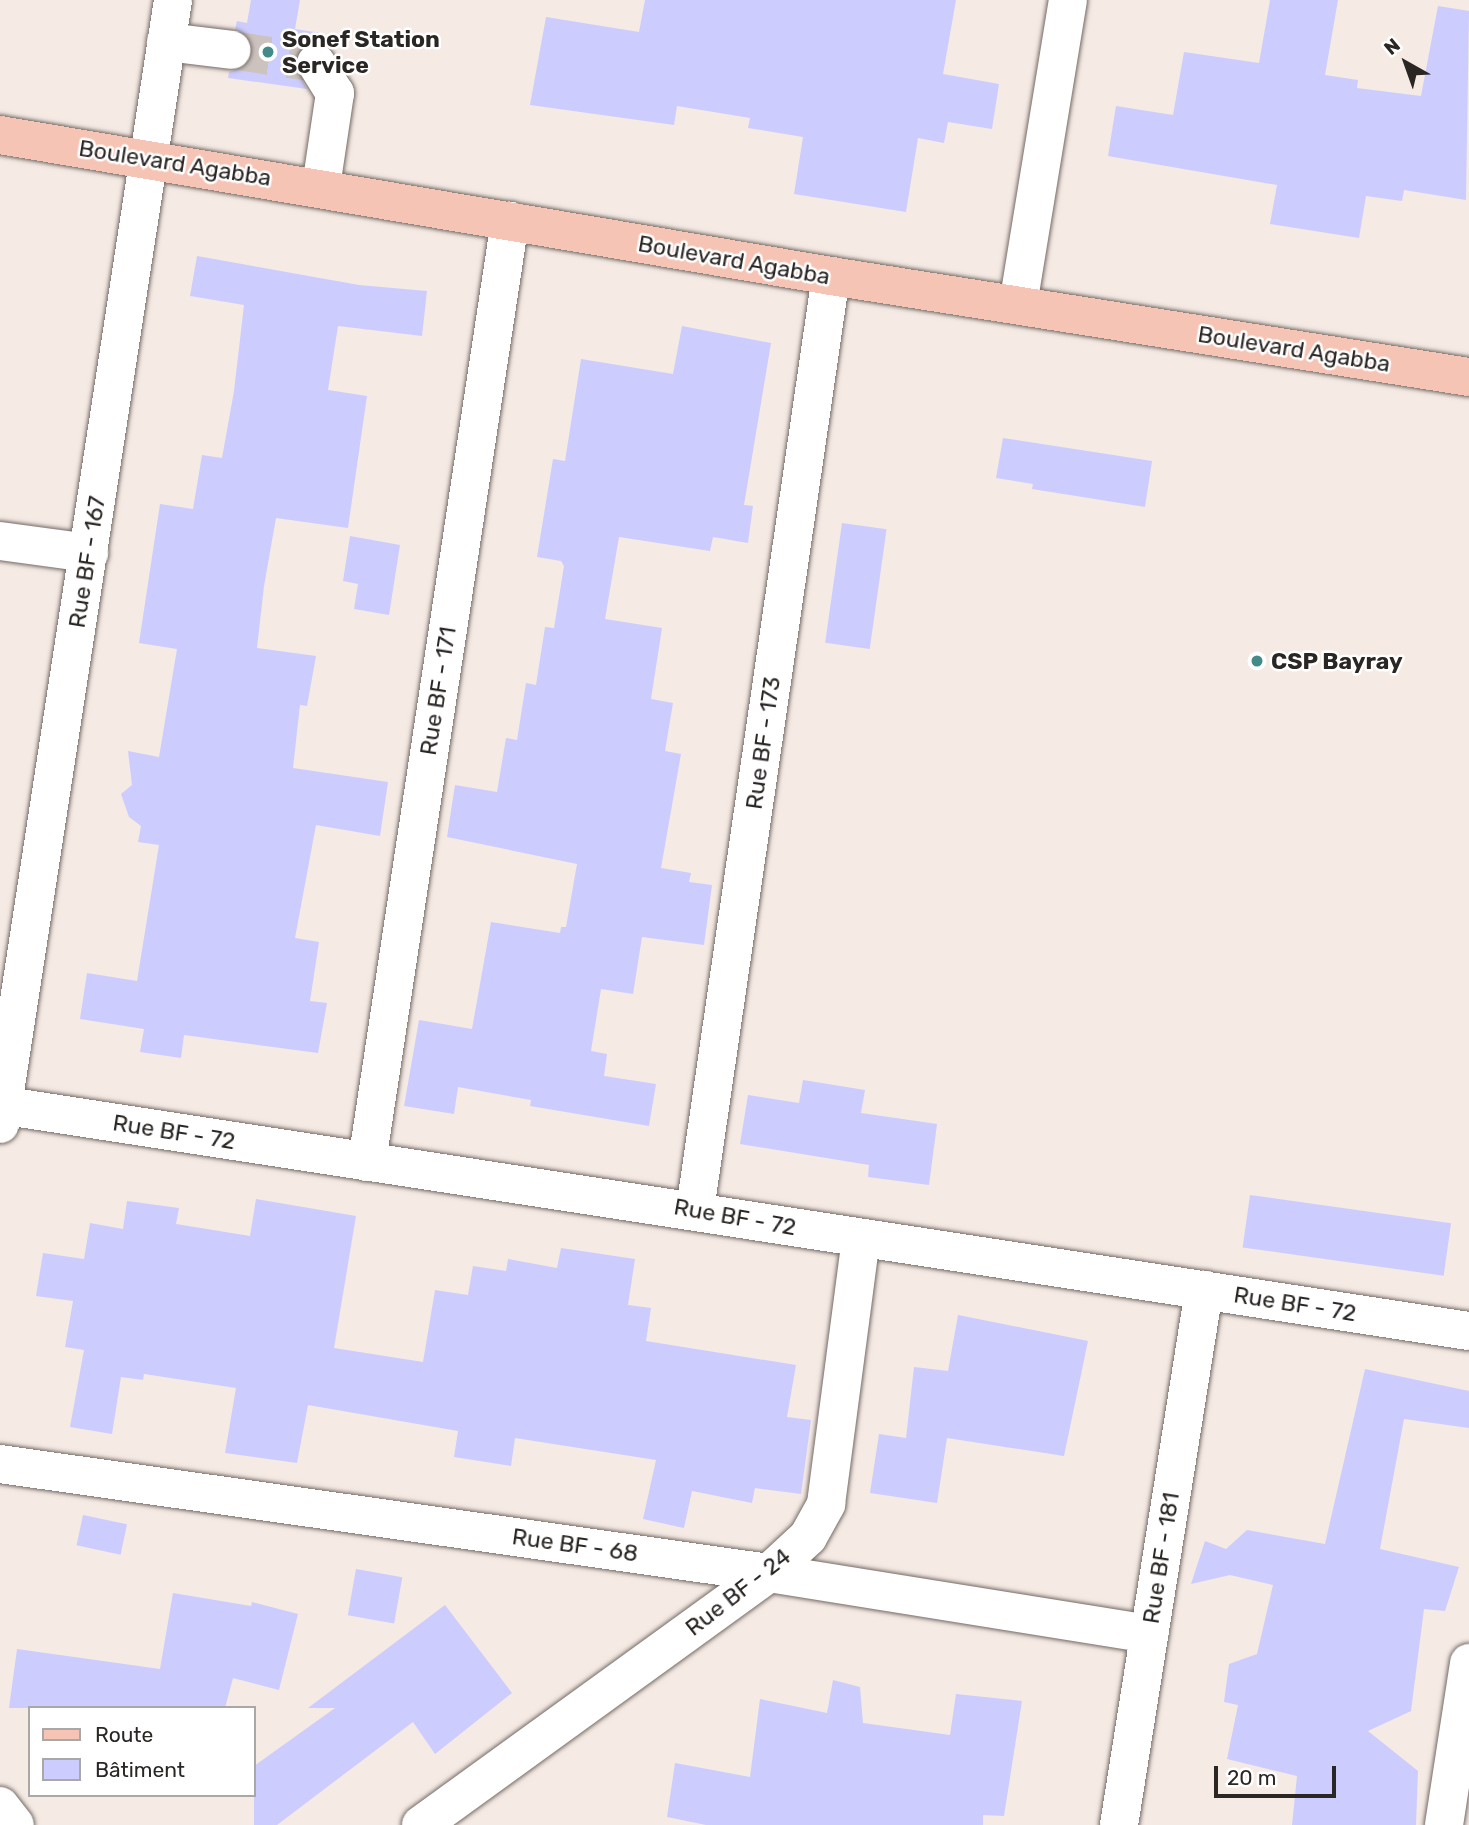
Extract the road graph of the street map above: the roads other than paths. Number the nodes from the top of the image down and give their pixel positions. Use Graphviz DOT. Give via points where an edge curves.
graph roads {
  1 [pos="173,0"];
  2 [pos="1069,0"];
  3 [pos="166,42"];
  4 [pos="232,50"];
  5 [pos="316,63"];
  6 [pos="0,135"];
  7 [pos="148,158"];
  8 [pos="321,187"];
  9 [pos="510,221"];
  10 [pos="831,276"];
  11 [pos="1018,305"];
  12 [pos="1469,377"];
  13 [pos="0,541"];
  14 [pos="89,553"];
  15 [pos="1,1112"];
  16 [pos="368,1162"];
  17 [pos="695,1210"];
  18 [pos="861,1239"];
  19 [pos="1204,1290"];
  20 [pos="1469,1331"];
  21 [pos="0,1464"];
  22 [pos="769,1573"];
  23 [pos="1149,1634"];
  24 [pos="1469,1663"];
  25 [pos="0,1806"];
  26 [pos="15,1825"];
  27 [pos="421,1825"];
  28 [pos="1119,1825"];
  29 [pos="1444,1825"];
  1 -- 3 [label="street, Rue BF - 167"];
  2 -- 11 [label="street"];
  3 -- 4 [label="street"];
  3 -- 7 [label="street, Rue BF - 167"];
  5 -- 8 [label="street" via="335,93"];
  6 -- 7 [label="main road, Boulevard Agabba"];
  7 -- 8 [label="main road, Boulevard Agabba"];
  7 -- 14 [label="street, Rue BF - 167"];
  8 -- 9 [label="main road, Boulevard Agabba"];
  9 -- 10 [label="main road, Boulevard Agabba"];
  9 -- 16 [label="street, Rue BF - 171"];
  10 -- 11 [label="main road, Boulevard Agabba"];
  10 -- 17 [label="street, Rue BF - 173"];
  11 -- 12 [label="main road, Boulevard Agabba"];
  13 -- 14 [label="street"];
  14 -- 15 [label="street, Rue BF - 167"];
  15 -- 16 [label="street, Rue BF - 72"];
  16 -- 17 [label="street, Rue BF - 72"];
  17 -- 18 [label="street, Rue BF - 72"];
  18 -- 19 [label="street, Rue BF - 72"];
  18 -- 22 [label="street, Rue BF - 24" via="826,1504 808,1537"];
  19 -- 20 [label="street, Rue BF - 72"];
  19 -- 23 [label="street, Rue BF - 181"];
  21 -- 22 [label="street, Rue BF - 68"];
  22 -- 23 [label="street, Rue BF - 68"];
  22 -- 27 [label="street, Rue BF - 24"];
  23 -- 28 [label="street, Rue BF - 181"];
  24 -- 29 [label="street"];
  25 -- 26 [label="street"];
}
